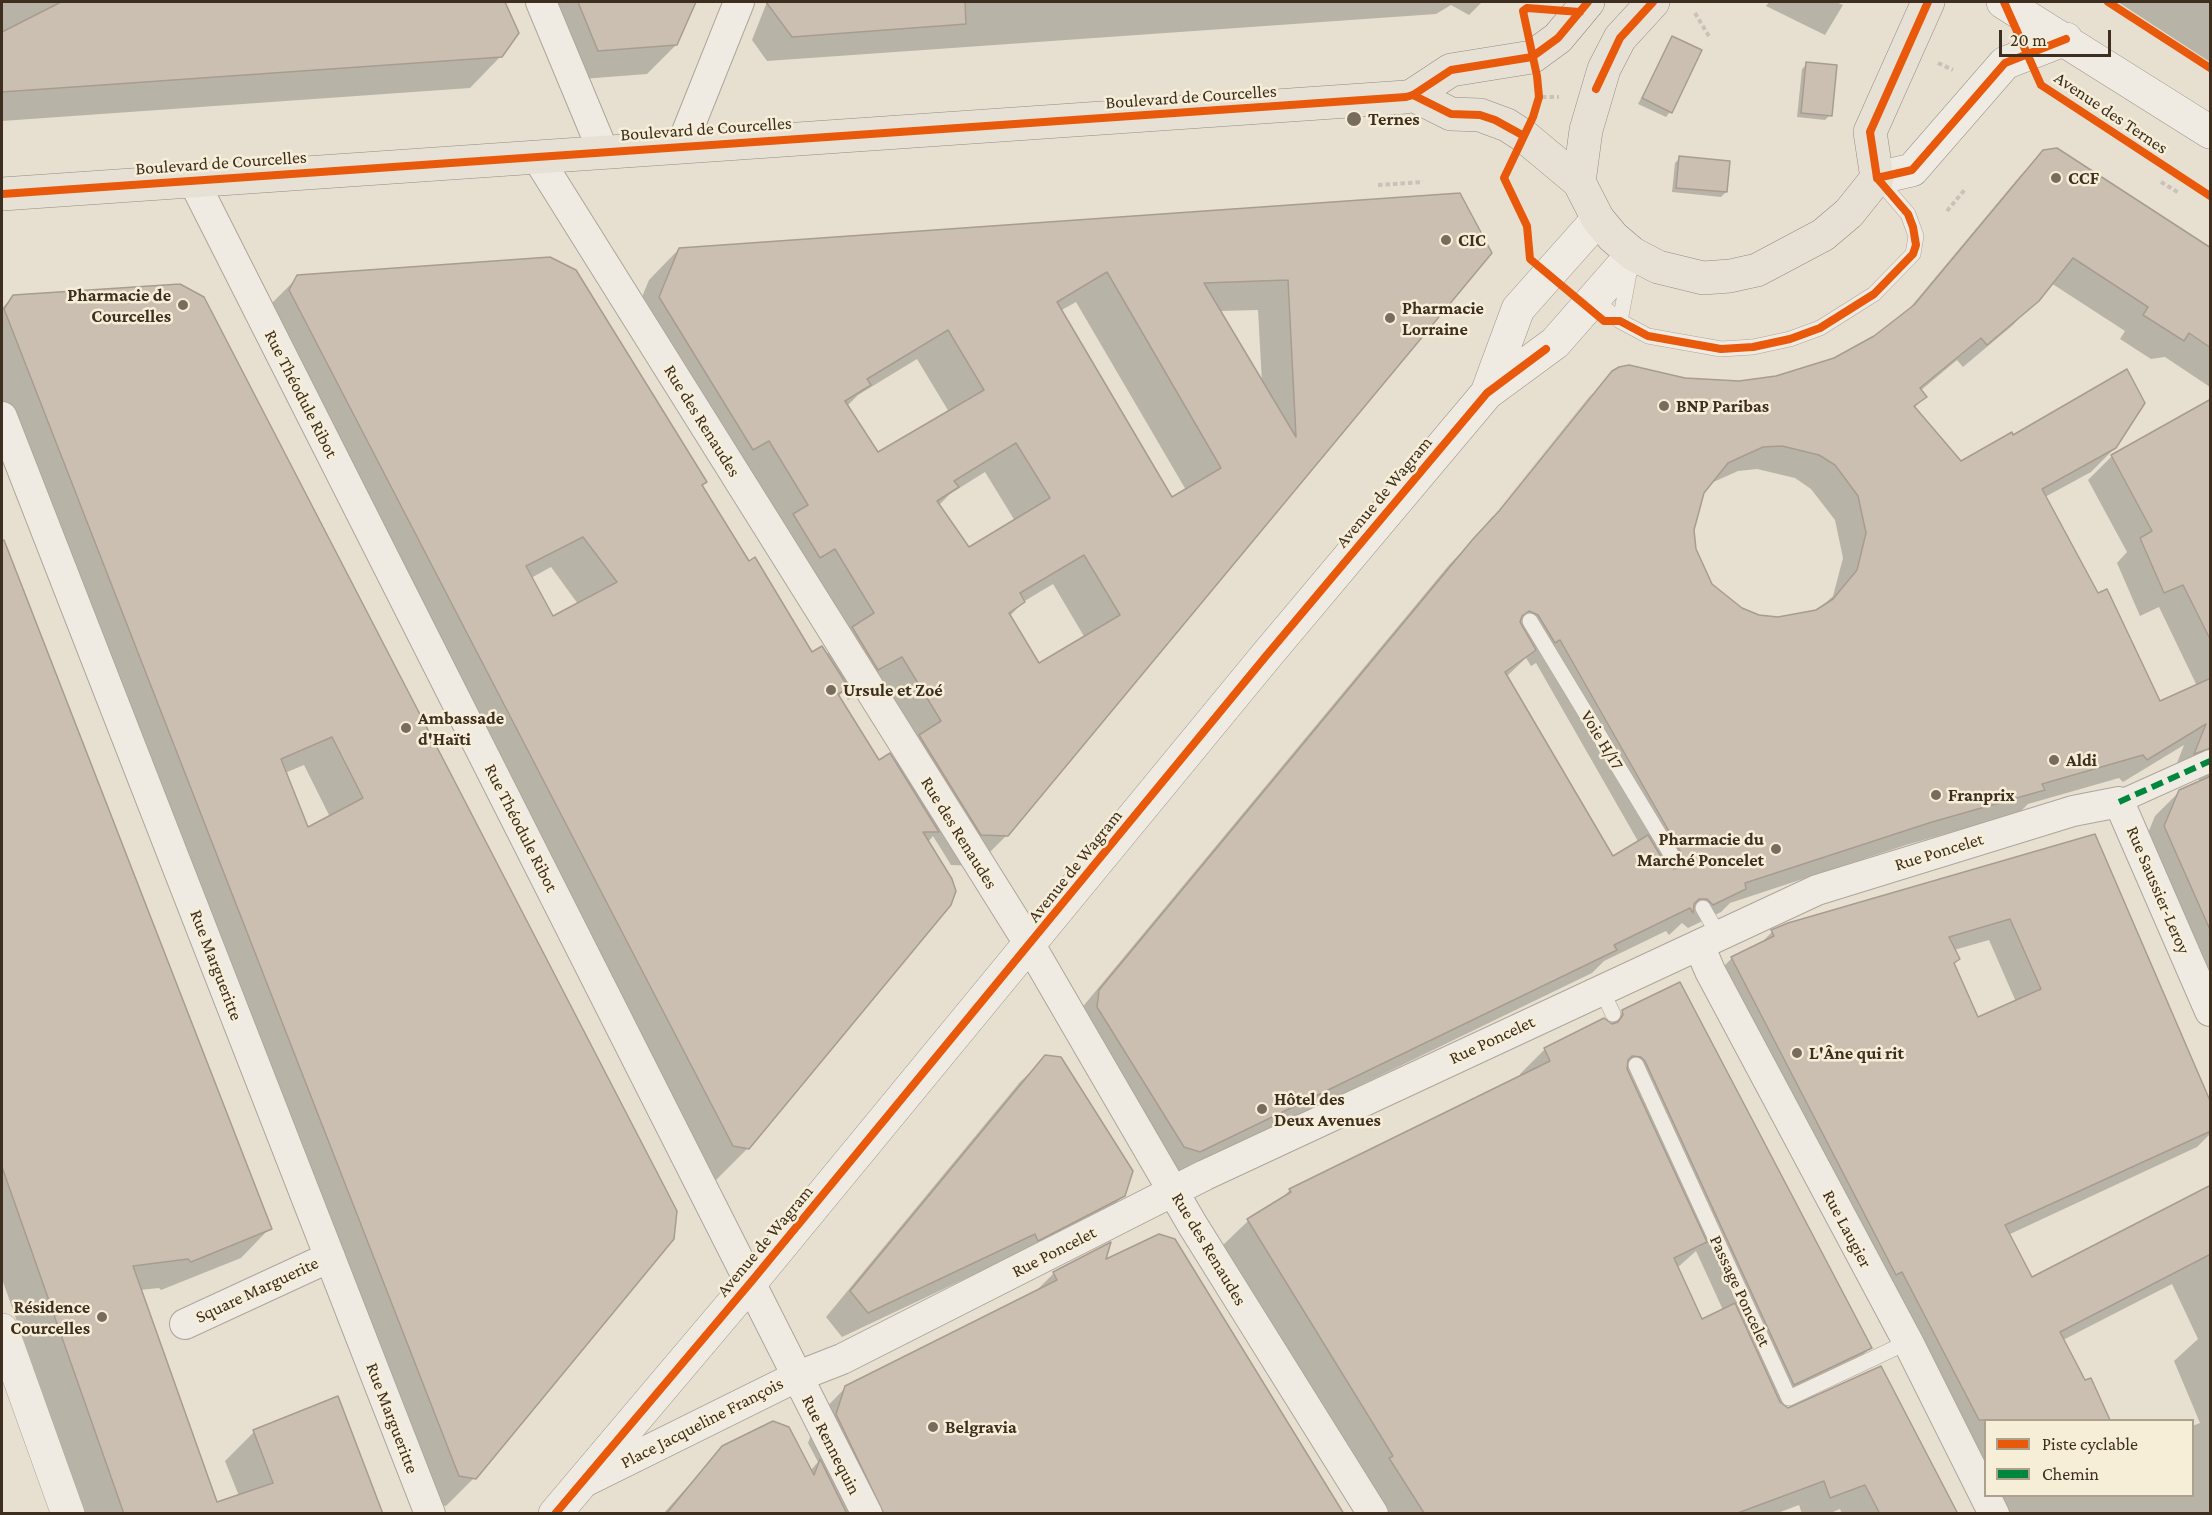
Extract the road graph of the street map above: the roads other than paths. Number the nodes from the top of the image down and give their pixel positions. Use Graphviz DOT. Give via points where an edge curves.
graph roads {
  1 [pos="541,2"];
  2 [pos="740,2"];
  3 [pos="1588,2"];
  4 [pos="1653,2"];
  5 [pos="1928,2"];
  6 [pos="2003,2"];
  7 [pos="2066,39"];
  8 [pos="1413,95"];
  9 [pos="2211,132"];
  10 [pos="681,147"];
  11 [pos="603,151"];
  12 [pos="537,157"];
  13 [pos="1877,178"];
  14 [pos="193,180"];
  15 [pos="1579,182"];
  16 [pos="2,194"];
  17 [pos="1598,219"];
  18 [pos="1633,254"];
  19 [pos="1594,299"];
  20 [pos="1620,321"];
  21 [pos="1487,393"];
  22 [pos="2,417"];
  23 [pos="1530,621"];
  24 [pos="2211,761"];
  25 [pos="2119,802"];
  26 [pos="1674,859"];
  27 [pos="1703,908"];
  28 [pos="1709,940"];
  29 [pos="1029,945"];
  30 [pos="2211,1011"];
  31 [pos="1636,1065"];
  32 [pos="1174,1192"];
  33 [pos="330,1257"];
  34 [pos="752,1282"];
  35 [pos="185,1324"];
  36 [pos="2,1330"];
  37 [pos="1908,1342"];
  38 [pos="796,1377"];
  39 [pos="579,1484"];
  40 [pos="1984,1494"];
  41 [pos="1986,1497"];
  42 [pos="68,1514"];
  43 [pos="430,1514"];
  44 [pos="555,1514"];
  45 [pos="867,1514"];
  46 [pos="1373,1514"];
  47 [pos="1994,1514"];
  1 -- 11 [label="street"];
  2 -- 10 [label="street"];
  3 -- 8 [label="main road, Boulevard de Courcelles" via="1541,51 1451,70"];
  4 -- 15 [label="main road" via="1620,38 1604,69 1586,130"];
  5 -- 13 [label="main road" via="1870,132"];
  6 -- 7 [label="main road, Avenue des Ternes"];
  7 -- 9 [label="main road, Avenue des Ternes"];
  7 -- 13 [label="main road" via="2005,63 1912,170"];
  8 -- 10 [label="main road, Boulevard de Courcelles"];
  8 -- 15 [label="main road" via="1450,114 1495,120 1524,136"];
  10 -- 11 [label="main road, Boulevard de Courcelles"];
  11 -- 12 [label="main road, Boulevard de Courcelles"];
  12 -- 14 [label="main road, Boulevard de Courcelles"];
  12 -- 29 [label="street, Rue des Renaudes"];
  13 -- 18 [label="main road" via="1849,213 1823,235 1757,270 1703,278 1658,267"];
  13 -- 20 [label="lane" via="1908,214 1916,245 1899,270 1846,314 1790,339 1721,349 1648,336"];
  14 -- 16 [label="main road, Boulevard de Courcelles"];
  14 -- 34 [label="street, Rue Théodule Ribot"];
  15 -- 17 [label="main road"];
  17 -- 18 [label="main road"];
  17 -- 21 [label="main road, Avenue de Wagram" via="1518,309"];
  18 -- 19 [label="main road, Avenue de Wagram"];
  18 -- 20 [label="lane"];
  19 -- 20 [label="lane"];
  19 -- 21 [label="main road, Avenue de Wagram" via="1554,343"];
  21 -- 29 [label="main road, Avenue de Wagram"];
  22 -- 33 [label="street, Rue Margueritte"];
  23 -- 26 [label="lane, Voie H/17"];
  24 -- 25 [label="street, Rue Poncelet"];
  25 -- 28 [label="street, Rue Poncelet" via="2073,811 1817,890"];
  25 -- 30 [label="street, Rue Saussier-Leroy"];
  27 -- 28 [label="lane"];
  28 -- 32 [label="street, Rue Poncelet" via="1607,1001 1205,1175"];
  28 -- 37 [label="street, Rue Laugier" via="1710,971"];
  29 -- 32 [label="street, Rue des Renaudes"];
  29 -- 34 [label="main road, Avenue de Wagram"];
  31 -- 37 [label="lane, Passage Poncelet" via="1789,1398"];
  32 -- 38 [label="street, Rue Poncelet" via="842,1359"];
  32 -- 46 [label="street, Rue des Renaudes"];
  33 -- 35 [label="street, Square Marguerite"];
  33 -- 43 [label="street, Rue Margueritte"];
  34 -- 38 [label="street, Place Jacqueline François"];
  34 -- 39 [label="main road, Avenue de Wagram"];
  36 -- 42 [label="main road"];
  37 -- 40 [label="street, Rue Laugier"];
  38 -- 39 [label="street, Place Jacqueline François"];
  38 -- 45 [label="street, Rue Rennequin"];
  39 -- 44 [label="main road, Avenue de Wagram"];
  41 -- 47 [label="street, Rue Laugier"];
}
